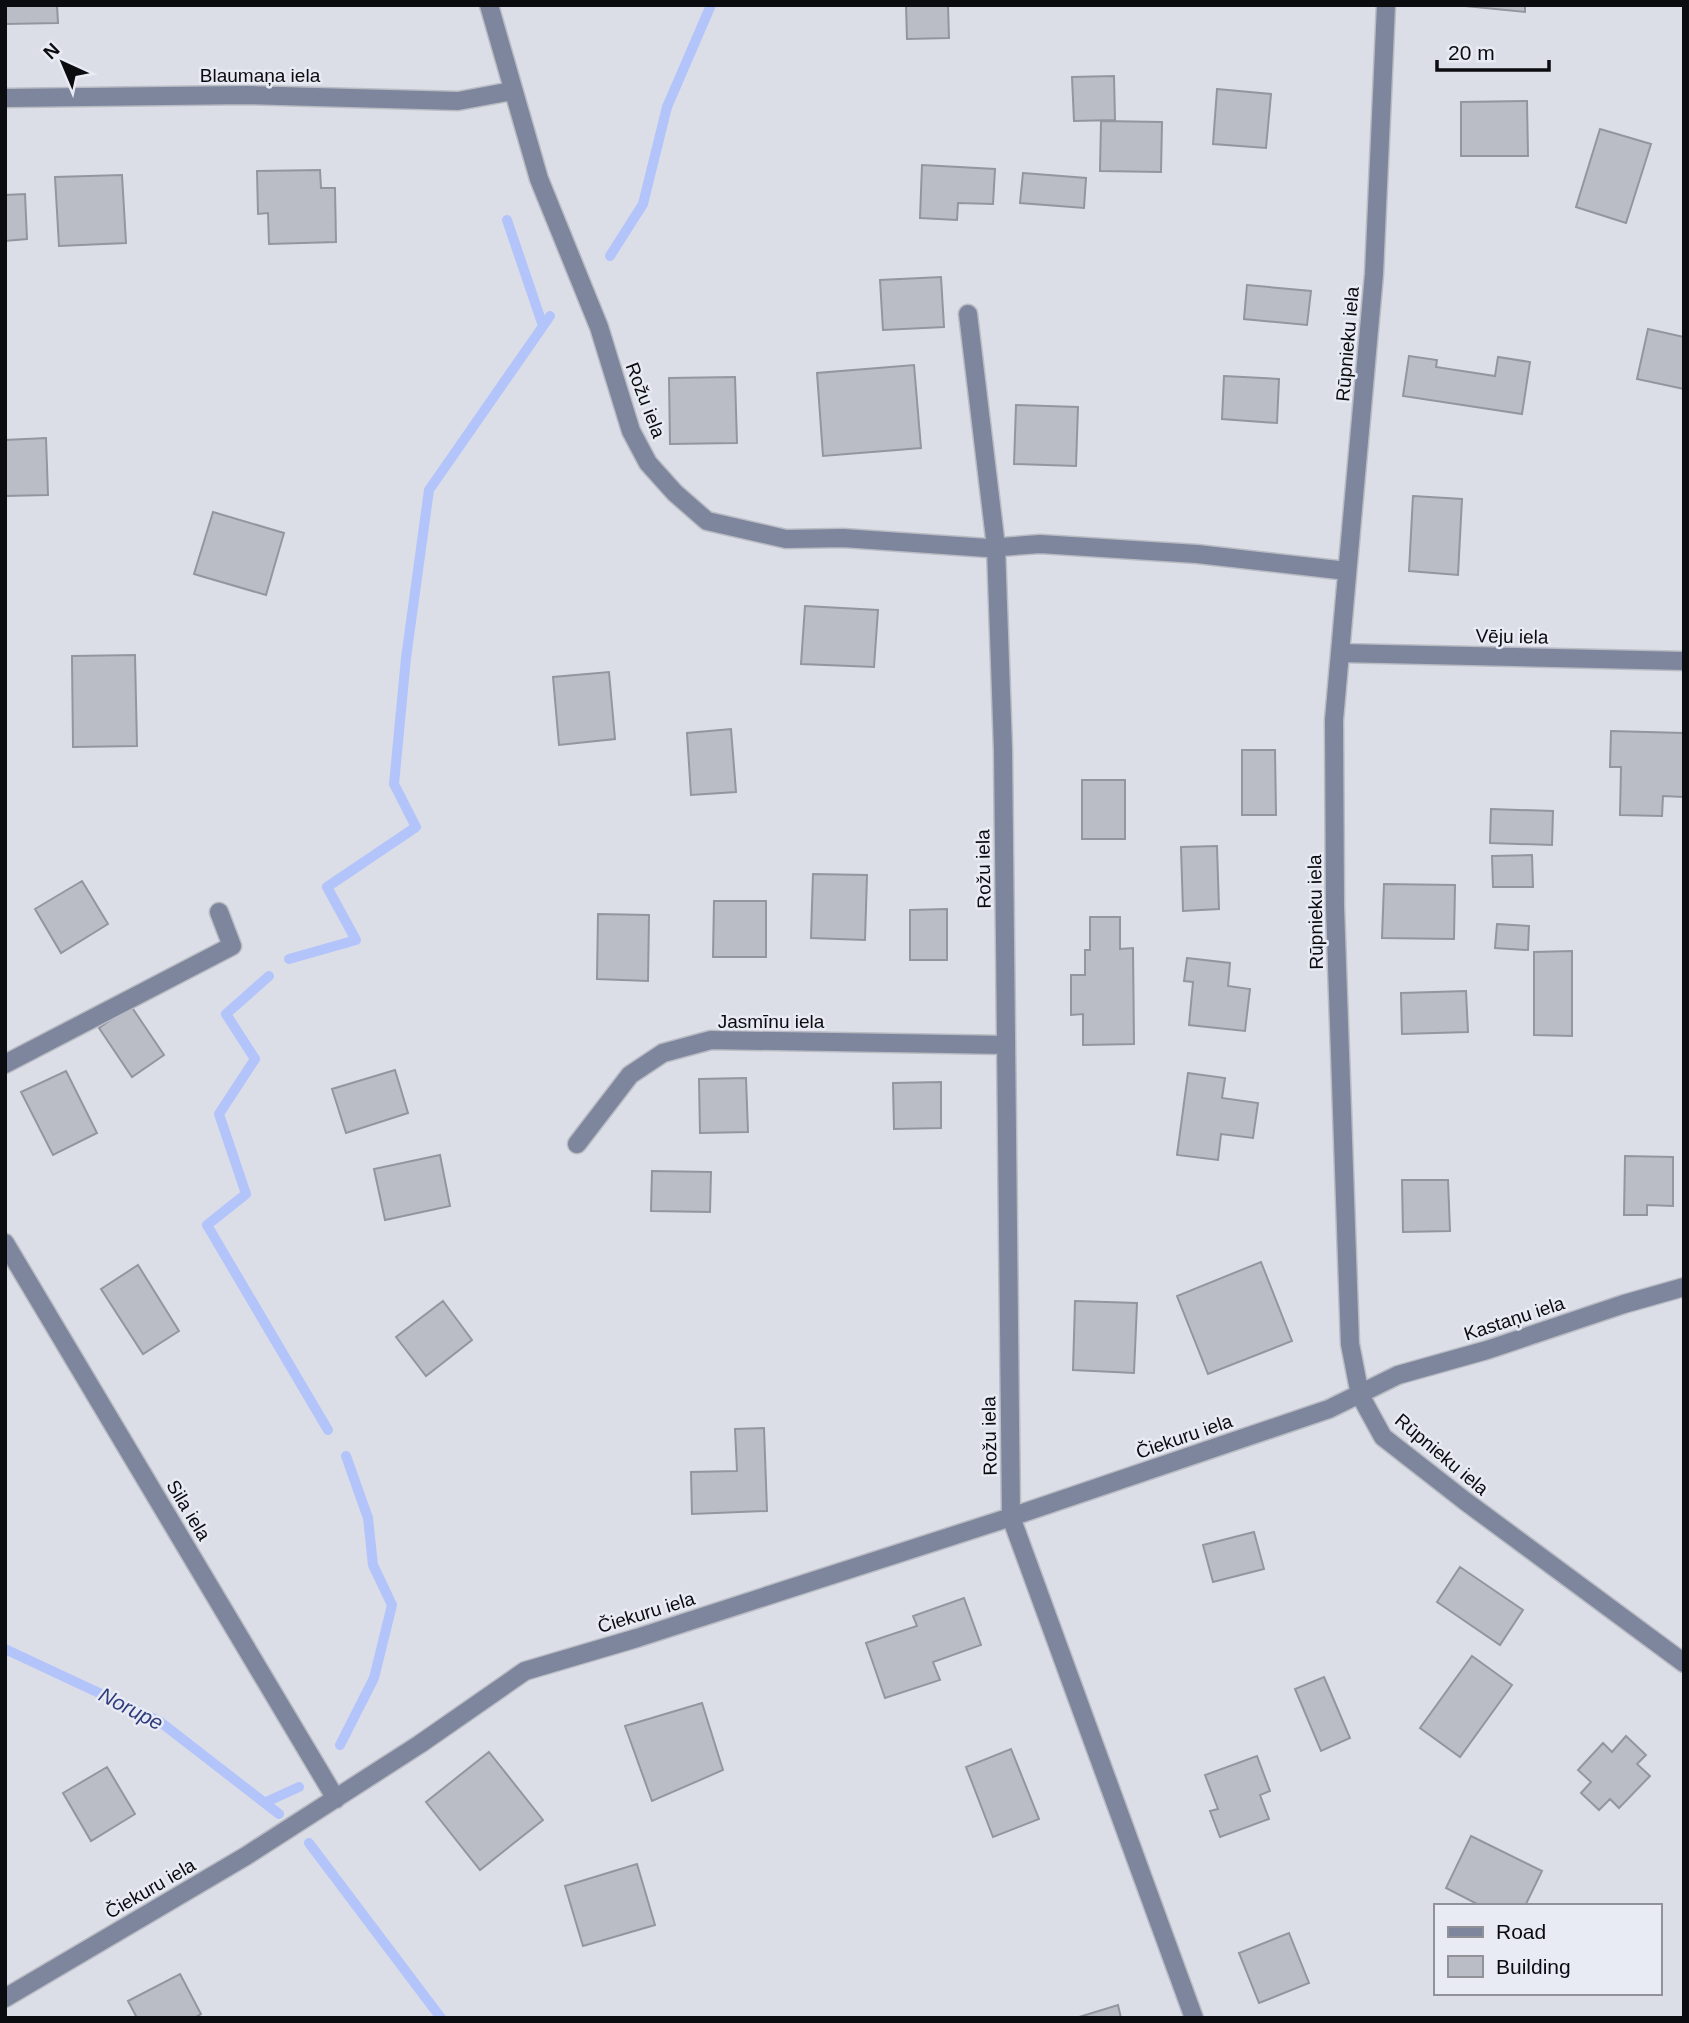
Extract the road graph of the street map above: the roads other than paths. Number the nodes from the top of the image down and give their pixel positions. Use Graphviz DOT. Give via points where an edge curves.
graph roads {
  1 [pos="489,5"];
  2 [pos="1386,5"];
  3 [pos="513,91"];
  4 [pos="5,98"];
  5 [pos="968,314"];
  6 [pos="996,547"];
  7 [pos="1347,570"];
  8 [pos="1340,653"];
  9 [pos="1684,661"];
  10 [pos="219,912"];
  11 [pos="1006,1045"];
  12 [pos="5,1064"];
  13 [pos="577,1144"];
  14 [pos="5,1243"];
  15 [pos="1684,1287"];
  16 [pos="1360,1395"];
  17 [pos="1011,1517"];
  18 [pos="1684,1663"];
  19 [pos="336,1799"];
  20 [pos="5,1997"];
  21 [pos="1194,2018"];
  1 -- 3 [label="street, Rožu iela"];
  2 -- 7 [label="street, Rūpnieku iela" via="1374,274"];
  3 -- 4 [label="street, Blaumaņa iela" via="458,101 247,95"];
  3 -- 6 [label="street, Rožu iela" via="539,179 599,327 631,431 648,463 675,493 707,521 786,539"];
  5 -- 6 [label="street"];
  6 -- 7 [label="street" via="1040,544 1197,554"];
  6 -- 11 [label="street, Rožu iela"];
  7 -- 8 [label="street, Rūpnieku iela"];
  8 -- 9 [label="street, Vēju iela"];
  8 -- 16 [label="street, Rūpnieku iela" via="1334,720 1336,921 1350,1344"];
  10 -- 12 [label="street" via="232,946"];
  11 -- 13 [label="street, Jasmīnu iela" via="711,1040 663,1053 630,1075"];
  11 -- 17 [label="street, Rožu iela"];
  14 -- 19 [label="street, Sila iela"];
  15 -- 16 [label="street, Kastaņu iela" via="1398,1375"];
  16 -- 17 [label="street, Čiekuru iela"];
  16 -- 18 [label="street, Rūpnieku iela" via="1383,1437"];
  17 -- 19 [label="street, Čiekuru iela" via="525,1671"];
  17 -- 21 [label="street, Rožu iela"];
  19 -- 20 [label="street, Čiekuru iela"];
}
